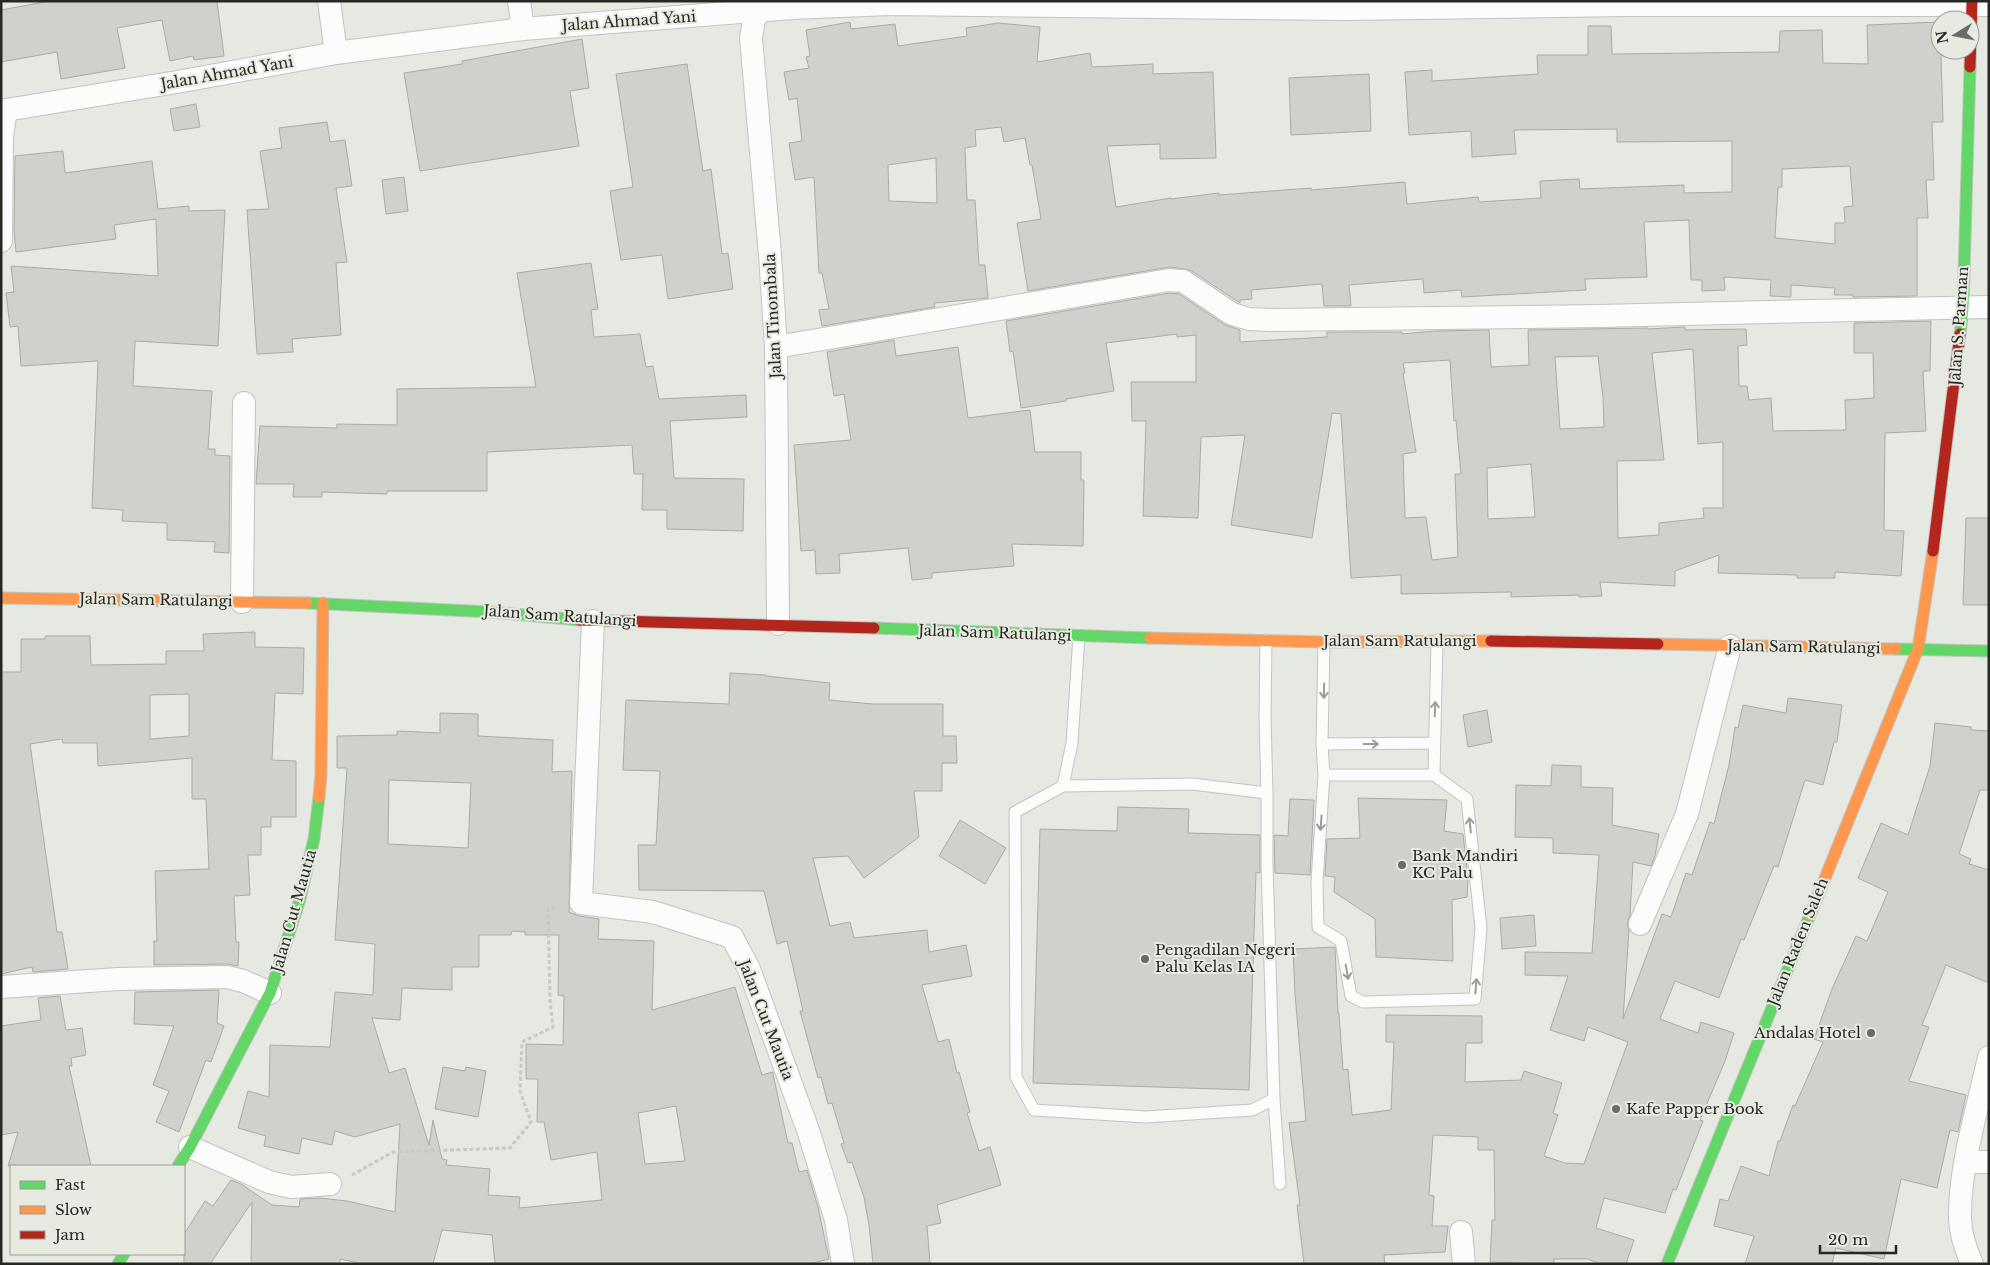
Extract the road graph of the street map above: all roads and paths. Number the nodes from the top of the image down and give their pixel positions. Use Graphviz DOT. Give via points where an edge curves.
graph roads {
  1 [pos="329,1"];
  2 [pos="519,1"];
  3 [pos="1092,3"];
  4 [pos="1628,3"];
  5 [pos="1978,4"];
  6 [pos="791,5"];
  7 [pos="1346,5"];
  8 [pos="760,11"];
  9 [pos="524,29"];
  10 [pos="336,53"];
  11 [pos="4,107"];
  12 [pos="1,241"];
  13 [pos="1989,307"];
  14 [pos="1962,308"];
  15 [pos="776,347"];
  16 [pos="244,403"];
  17 [pos="1,598"];
  18 [pos="242,602"];
  19 [pos="323,603"];
  20 [pos="593,622"];
  21 [pos="778,624"];
  22 [pos="1079,636"];
  23 [pos="1266,640"];
  24 [pos="1437,640"];
  25 [pos="1324,642"];
  26 [pos="1730,646"];
  27 [pos="1918,649"];
  28 [pos="1989,650"];
  29 [pos="1434,743"];
  30 [pos="1322,744"];
  31 [pos="1324,775"];
  32 [pos="1434,775"];
  33 [pos="1063,786"];
  34 [pos="1267,793"];
  35 [pos="581,903"];
  36 [pos="1640,924"];
  37 [pos="1,986"];
  38 [pos="270,993"];
  39 [pos="1989,1057"];
  40 [pos="1274,1099"];
  41 [pos="190,1147"];
  42 [pos="1966,1162"];
  43 [pos="1989,1162"];
  44 [pos="179,1165"];
  45 [pos="330,1184"];
  46 [pos="1280,1184"];
  47 [pos="1461,1232"];
  48 [pos="843,1264"];
  49 [pos="1464,1264"];
  50 [pos="1668,1264"];
  51 [pos="1972,1264"];
  1 -- 10 [label="street"];
  2 -- 9 [label="street"];
  3 -- 6 [label="street, Jalan Ahmad Yani"];
  3 -- 7 [label="street, Jalan Ahmad Yani"];
  4 -- 5 [label="street, Jalan Ahmad Yani"];
  4 -- 7 [label="street, Jalan Ahmad Yani"];
  5 -- 14 [label="main road, Jalan S. Parman"];
  6 -- 8 [label="street, Jalan Ahmad Yani"];
  8 -- 9 [label="street, Jalan Ahmad Yani"];
  8 -- 15 [label="street, Jalan Tinombala" via="754,20 751,38"];
  9 -- 10 [label="street, Jalan Ahmad Yani"];
  10 -- 11 [label="street, Jalan Ahmad Yani" via="177,82"];
  11 -- 12 [label="street, Jalan Ahmad Yani"];
  13 -- 14 [label="street"];
  14 -- 15 [label="street" via="1249,320 1232,314 1183,281 1169,280"];
  14 -- 27 [label="main road, Jalan S. Parman" via="1938,516"];
  15 -- 21 [label="street, Jalan Tinombala"];
  16 -- 18 [label="street"];
  17 -- 18 [label="main road, Jalan Sam Ratulangi"];
  18 -- 19 [label="main road, Jalan Sam Ratulangi"];
  19 -- 20 [label="main road, Jalan Sam Ratulangi" via="491,612"];
  19 -- 38 [label="main road, Jalan Cut Mautia" via="321,775 314,839 300,899"];
  20 -- 21 [label="main road, Jalan Sam Ratulangi"];
  20 -- 35 [label="street"];
  21 -- 22 [label="main road, Jalan Sam Ratulangi"];
  22 -- 23 [label="main road, Jalan Sam Ratulangi"];
  22 -- 33 [label="lane" via="1072,743"];
  23 -- 25 [label="main road, Jalan Sam Ratulangi"];
  23 -- 34 [label="lane" via="1264,718"];
  24 -- 25 [label="main road, Jalan Sam Ratulangi"];
  24 -- 26 [label="main road, Jalan Sam Ratulangi"];
  29 -- 24 [label="lane, one-way"];
  25 -- 30 [label="lane, one-way"];
  26 -- 27 [label="main road, Jalan Sam Ratulangi"];
  26 -- 36 [label="street" via="1687,814"];
  27 -- 28 [label="main road, Jalan Sam Ratulangi"];
  27 -- 50 [label="main road, Jalan Raden Saleh"];
  30 -- 29 [label="lane, one-way"];
  29 -- 32 [label="lane"];
  30 -- 31 [label="lane"];
  31 -- 32 [label="lane"];
  31 -- 32 [label="lane, one-way" via="1317,881 1318,927 1341,941 1351,996 1363,1002 1475,998 1481,928 1467,799"];
  33 -- 34 [label="lane" via="1192,784"];
  33 -- 40 [label="lane" via="1015,812 1016,1077 1034,1110 1146,1116 1252,1110"];
  34 -- 40 [label="lane"];
  35 -- 45 [label="path" via="566,903 548,909 550,1000 554,1026 522,1042 520,1092 531,1122 510,1148 393,1152"];
  35 -- 48 [label="street, Jalan Cut Mautia" via="653,912 732,937 749,969 809,1133 836,1220"];
  37 -- 38 [label="street" via="227,977"];
  38 -- 41 [label="main road, Jalan Cut Mautia"];
  39 -- 42 [label="street"];
  40 -- 46 [label="lane"];
  41 -- 44 [label="main road, Jalan Cut Mautia"];
  41 -- 45 [label="street" via="269,1182 291,1187"];
  42 -- 43 [label="street"];
  42 -- 51 [label="street" via="1960,1213 1964,1245"];
  47 -- 49 [label="street"];
}
